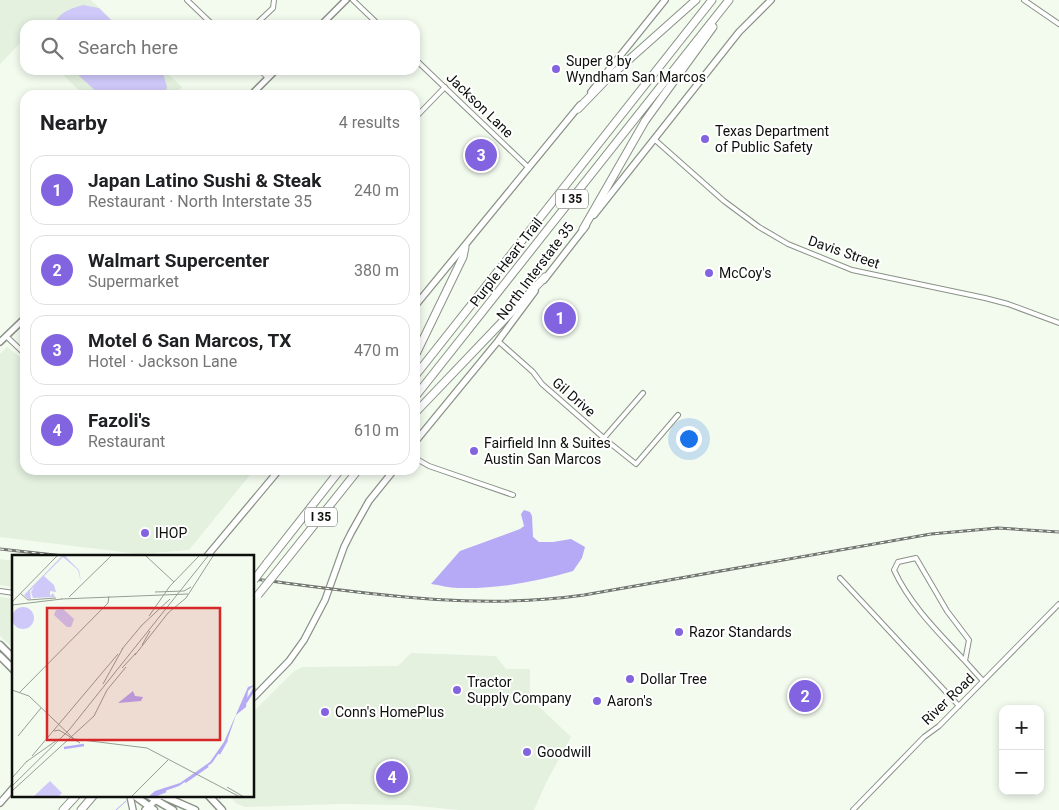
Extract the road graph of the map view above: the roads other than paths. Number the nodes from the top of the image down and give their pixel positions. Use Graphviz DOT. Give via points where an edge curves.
graph roads {
  1 [pos="187,0"];
  2 [pos="274,0"];
  3 [pos="346,0"];
  4 [pos="353,0"];
  5 [pos="665,0"];
  6 [pos="696,0"];
  7 [pos="712,0"];
  8 [pos="730,0"];
  9 [pos="771,0"];
  10 [pos="1024,0"];
  11 [pos="208,20"];
  12 [pos="260,20"];
  13 [pos="326,20"];
  14 [pos="374,20"];
  15 [pos="1059,24"];
  16 [pos="420,64"];
  17 [pos="265,75"];
  18 [pos="271,75"];
  19 [pos="268,78"];
  20 [pos="445,87"];
  21 [pos="256,90"];
  22 [pos="578,109"];
  23 [pos="420,113"];
  24 [pos="654,139"];
  25 [pos="528,168"];
  26 [pos="583,228"];
  27 [pos="465,247"];
  28 [pos="545,277"];
  29 [pos="420,300"];
  30 [pos="20,323"];
  31 [pos="1059,324"];
  32 [pos="6,336"];
  33 [pos="498,341"];
  34 [pos="0,342"];
  35 [pos="420,346"];
  36 [pos="20,349"];
  37 [pos="420,370"];
  38 [pos="420,391"];
  39 [pos="643,393"];
  40 [pos="420,408"];
  41 [pos="678,415"];
  42 [pos="420,436"];
  43 [pos="604,438"];
  44 [pos="420,461"];
  45 [pos="275,475"];
  46 [pos="336,475"];
  47 [pos="354,475"];
  48 [pos="390,475"];
  49 [pos="513,495"];
  50 [pos="208,555"];
  51 [pos="840,578"];
  52 [pos="255,579"];
  53 [pos="256,598"];
  54 [pos="1059,604"];
  55 [pos="0,645"];
  56 [pos="0,650"];
  57 [pos="0,656"];
  58 [pos="12,657"];
  59 [pos="964,661"];
  60 [pos="12,662"];
  61 [pos="12,668"];
  62 [pos="983,681"];
  63 [pos="255,696"];
  64 [pos="958,706"];
  65 [pos="12,789"];
  66 [pos="74,798"];
  67 [pos="91,798"];
  68 [pos="136,798"];
  69 [pos="156,798"];
  70 [pos="158,798"];
  71 [pos="160,798"];
  72 [pos="211,798"];
  73 [pos="0,803"];
  74 [pos="64,808"];
  75 [pos="149,809"];
  76 [pos="81,810"];
  77 [pos="173,810"];
  78 [pos="195,810"];
  79 [pos="222,810"];
  80 [pos="852,810"];
  1 -- 11 [label="street"];
  2 -- 12 [label="street" via="273,8"];
  3 -- 13 [label="street"];
  4 -- 14 [label="street"];
  5 -- 22 [label="main road"];
  6 -- 22 [label="highway"];
  7 -- 37 [label="highway, Purple Heart Trail / I 35"];
  8 -- 26 [label="highway" via="645,121"];
  8 -- 38 [label="highway, Purple Heart Trail / I 35"];
  9 -- 24 [label="main road, North Interstate 35" via="739,32"];
  10 -- 15 [label="street"];
  16 -- 20 [label="street, Jackson Lane"];
  17 -- 19 [label="street"];
  18 -- 19 [label="street"];
  19 -- 21 [label="street"];
  20 -- 23 [label="street"];
  20 -- 25 [label="street, Jackson Lane"];
  22 -- 25 [label="main road"];
  24 -- 26 [label="main road, North Interstate 35"];
  24 -- 31 [label="street, Davis Street" via="724,201 759,227 796,248 852,270 1008,304"];
  25 -- 27 [label="main road"];
  26 -- 28 [label="main road, North Interstate 35"];
  27 -- 29 [label="main road"];
  27 -- 35 [label="highway"];
  28 -- 33 [label="main road, North Interstate 35"];
  28 -- 40 [label="highway"];
  30 -- 32 [label="street"];
  32 -- 34 [label="street"];
  32 -- 36 [label="street"];
  33 -- 42 [label="main road, North Interstate 35"];
  33 -- 43 [label="street, Gil Drive"];
  39 -- 43 [label="street"];
  41 -- 43 [label="street, Gil Drive" via="636,464"];
  44 -- 49 [label="street"];
  45 -- 50 [label="main road"];
  46 -- 52 [label="highway, I 35, bridge"];
  47 -- 53 [label="highway, I 35, bridge"];
  48 -- 63 [label="main road" via="370,500 351,533 326,600 304,640 289,661"];
  51 -- 64 [label="street"];
  54 -- 62 [label="street, River Road"];
  55 -- 58 [label="main road"];
  56 -- 60 [label="main road"];
  57 -- 61 [label="main road"];
  59 -- 59 [label="street" via="969,640 947,611 916,558 898,562 894,570 900,583 932,626"];
  59 -- 62 [label="street"];
  62 -- 64 [label="street, River Road"];
  64 -- 80 [label="street, River Road"];
  65 -- 73 [label="main road"];
  66 -- 74 [label="highway"];
  67 -- 76 [label="highway"];
  68 -- 75 [label="main road"];
  69 -- 75 [label="main road"];
  70 -- 77 [label="main road"];
  71 -- 78 [label="main road"];
  72 -- 79 [label="main road"];
}
